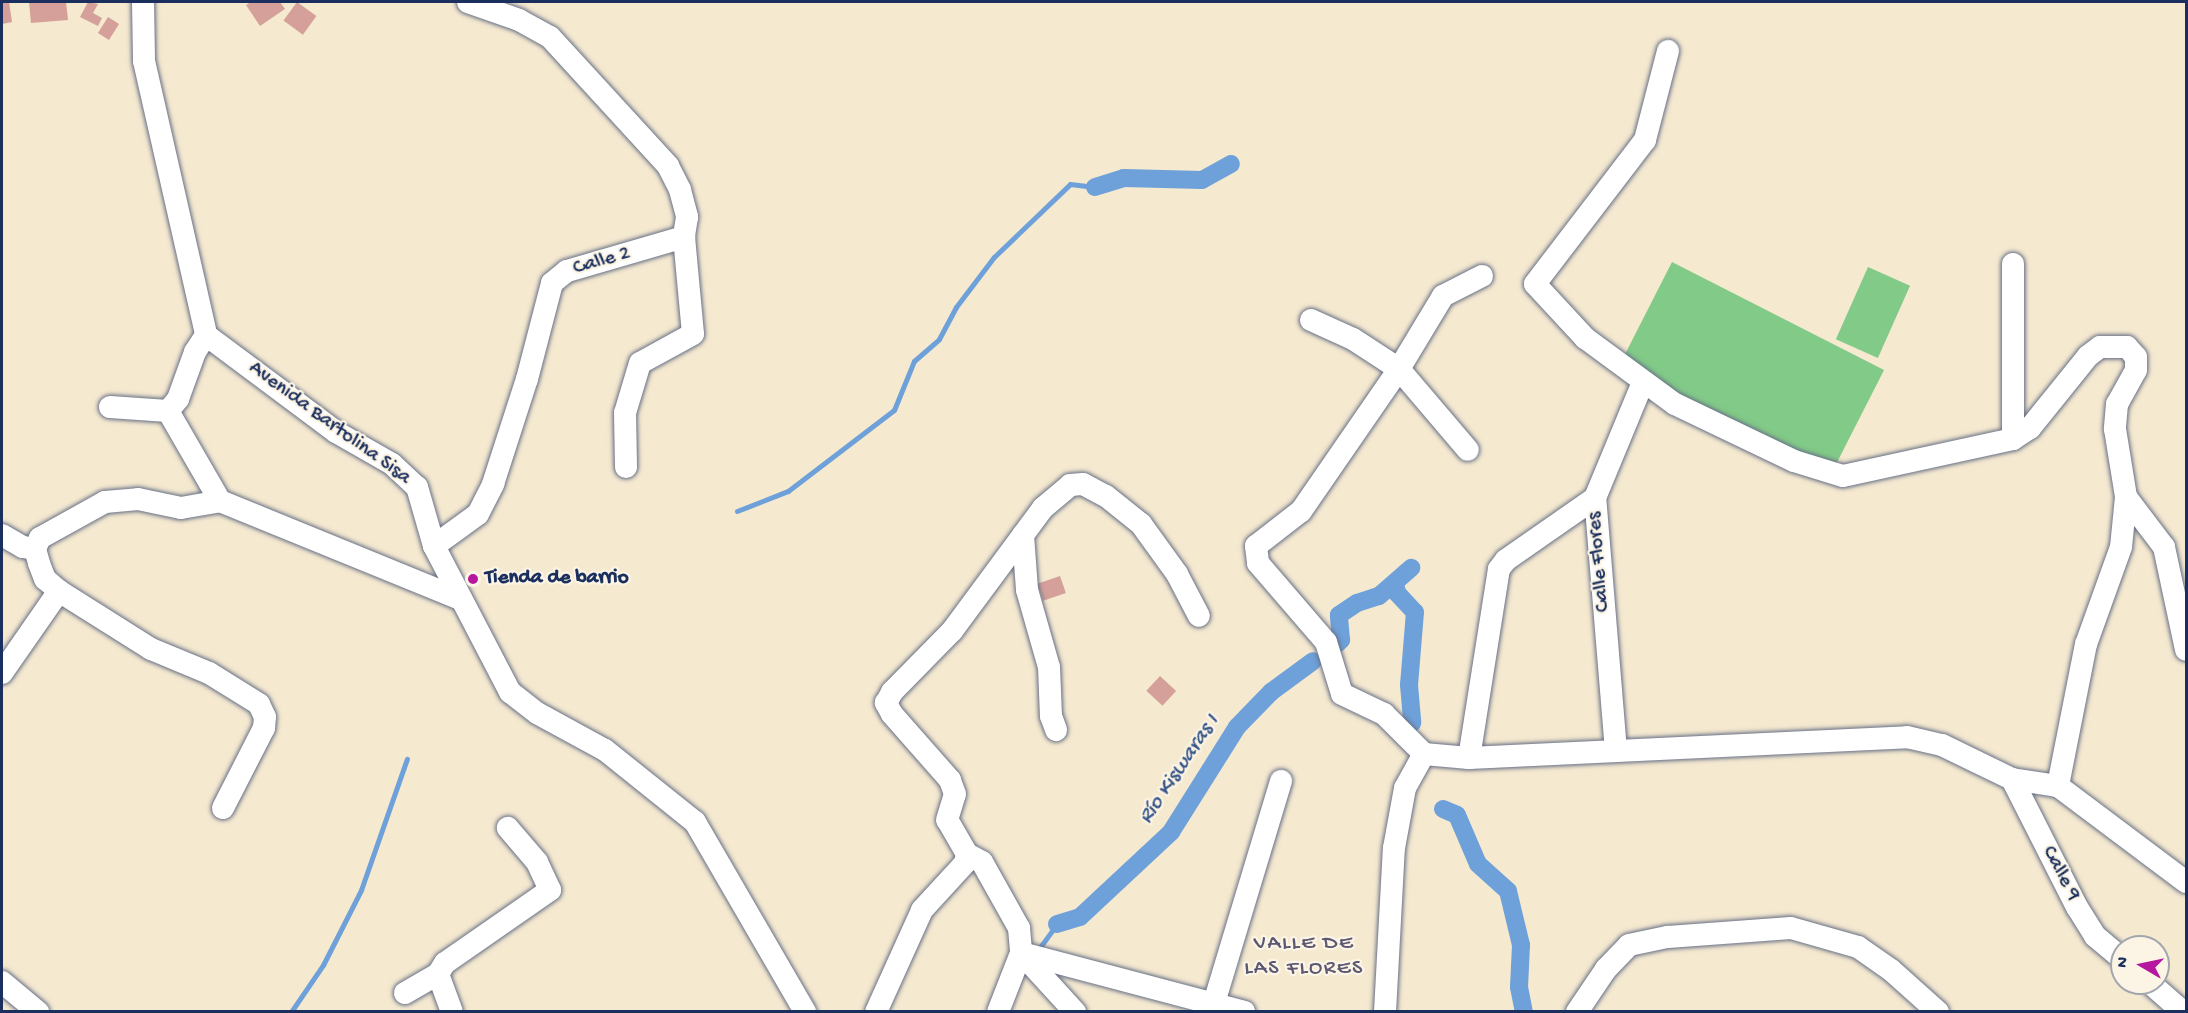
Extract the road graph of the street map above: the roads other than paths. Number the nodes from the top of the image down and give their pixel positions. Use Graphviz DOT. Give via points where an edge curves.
graph roads {
  1 [pos="143,2"];
  2 [pos="468,2"];
  3 [pos="1668,51"];
  4 [pos="684,237"];
  5 [pos="2013,264"];
  6 [pos="1482,276"];
  7 [pos="1311,320"];
  8 [pos="206,335"];
  9 [pos="1398,369"];
  10 [pos="1643,382"];
  11 [pos="110,407"];
  12 [pos="168,411"];
  13 [pos="2013,438"];
  14 [pos="1468,450"];
  15 [pos="626,467"];
  16 [pos="2126,497"];
  17 [pos="1595,498"];
  18 [pos="220,501"];
  19 [pos="2,535"];
  20 [pos="1023,535"];
  21 [pos="434,546"];
  22 [pos="35,549"];
  23 [pos="58,591"];
  24 [pos="462,600"];
  25 [pos="1199,616"];
  26 [pos="2187,650"];
  27 [pos="2,673"];
  28 [pos="1056,730"];
  29 [pos="1616,751"];
  30 [pos="1425,754"];
  31 [pos="1469,758"];
  32 [pos="2012,779"];
  33 [pos="1281,781"];
  34 [pos="2058,786"];
  35 [pos="223,807"];
  36 [pos="508,828"];
  37 [pos="967,854"];
  38 [pos="2187,882"];
  39 [pos="2110,949"];
  40 [pos="1021,953"];
  41 [pos="438,974"];
  42 [pos="2,982"];
  43 [pos="405,993"];
  44 [pos="2164,995"];
  45 [pos="1214,1003"];
  46 [pos="38,1011"];
  47 [pos="452,1011"];
  48 [pos="805,1011"];
  49 [pos="876,1011"];
  50 [pos="998,1011"];
  51 [pos="1076,1011"];
  52 [pos="1244,1011"];
  53 [pos="1384,1011"];
  54 [pos="1577,1011"];
  55 [pos="1938,1011"];
  56 [pos="2183,1011"];
  1 -- 8 [label="street" via="144,61"];
  2 -- 4 [label="street" via="519,20 550,37 568,54 668,166 687,217"];
  3 -- 10 [label="street" via="1645,140 1535,284 1585,338"];
  4 -- 15 [label="street" via="693,334 687,341 652,354 640,363 625,413"];
  4 -- 21 [label="street, Calle 2" via="567,271 552,283 527,380 493,484 478,514"];
  5 -- 13 [label="street"];
  6 -- 9 [label="street" via="1443,296"];
  7 -- 9 [label="street" via="1353,339"];
  8 -- 12 [label="street" via="195,352 178,399"];
  8 -- 21 [label="street, Avenida Bartolina Sisa" via="417,487"];
  9 -- 14 [label="street"];
  9 -- 30 [label="street" via="1301,511 1256,546 1255,554 1258,563 1326,642 1342,694 1384,714"];
  10 -- 13 [label="street" via="1729,433 1817,470 1843,476"];
  10 -- 17 [label="street, Calle Flores"];
  11 -- 12 [label="street"];
  12 -- 18 [label="street"];
  13 -- 16 [label="street" via="2037,421 2088,356 2100,347 2127,347 2136,357 2136,370 2117,404 2115,429"];
  16 -- 26 [label="street" via="2164,547"];
  16 -- 34 [label="street" via="2121,547 2086,644"];
  17 -- 29 [label="street, Calle Flores"];
  17 -- 31 [label="street" via="1506,560 1499,570"];
  18 -- 22 [label="street" via="181,508 138,499 105,502 54,527 40,538"];
  18 -- 24 [label="street"];
  19 -- 22 [label="street" via="23,548"];
  20 -- 25 [label="street" via="1057,495 1070,485 1083,484 1106,496 1141,524 1177,574"];
  20 -- 28 [label="street" via="1027,590 1049,667 1051,716"];
  20 -- 37 [label="street" via="952,631 892,692 886,703 950,780 955,794 947,820"];
  21 -- 24 [label="street, Avenida Bartolina Sisa"];
  22 -- 23 [label="street" via="45,579"];
  23 -- 27 [label="street"];
  23 -- 35 [label="street" via="151,649 209,673 259,704 265,717 264,728"];
  24 -- 48 [label="street, Avenida Bartolina Sisa" via="510,692 537,713 605,750 705,833"];
  29 -- 31 [label="street"];
  29 -- 32 [label="street" via="1907,737 1941,745"];
  30 -- 31 [label="street"];
  30 -- 53 [label="street" via="1405,788 1394,848"];
  32 -- 34 [label="street"];
  32 -- 39 [label="street, Calle 9" via="2077,907 2095,936"];
  33 -- 45 [label="street"];
  34 -- 38 [label="street"];
  36 -- 41 [label="street" via="537,861 550,890 445,963"];
  37 -- 40 [label="street" via="981,862 1012,911"];
  37 -- 49 [label="street" via="965,863 922,910"];
  40 -- 45 [label="street"];
  40 -- 50 [label="street"];
  40 -- 51 [label="street"];
  41 -- 43 [label="street"];
  41 -- 47 [label="street"];
  42 -- 46 [label="street"];
  44 -- 56 [label="street"];
  45 -- 52 [label="street"];
  54 -- 55 [label="street" via="1606,969 1629,945 1668,936 1791,928 1858,946"];
}
